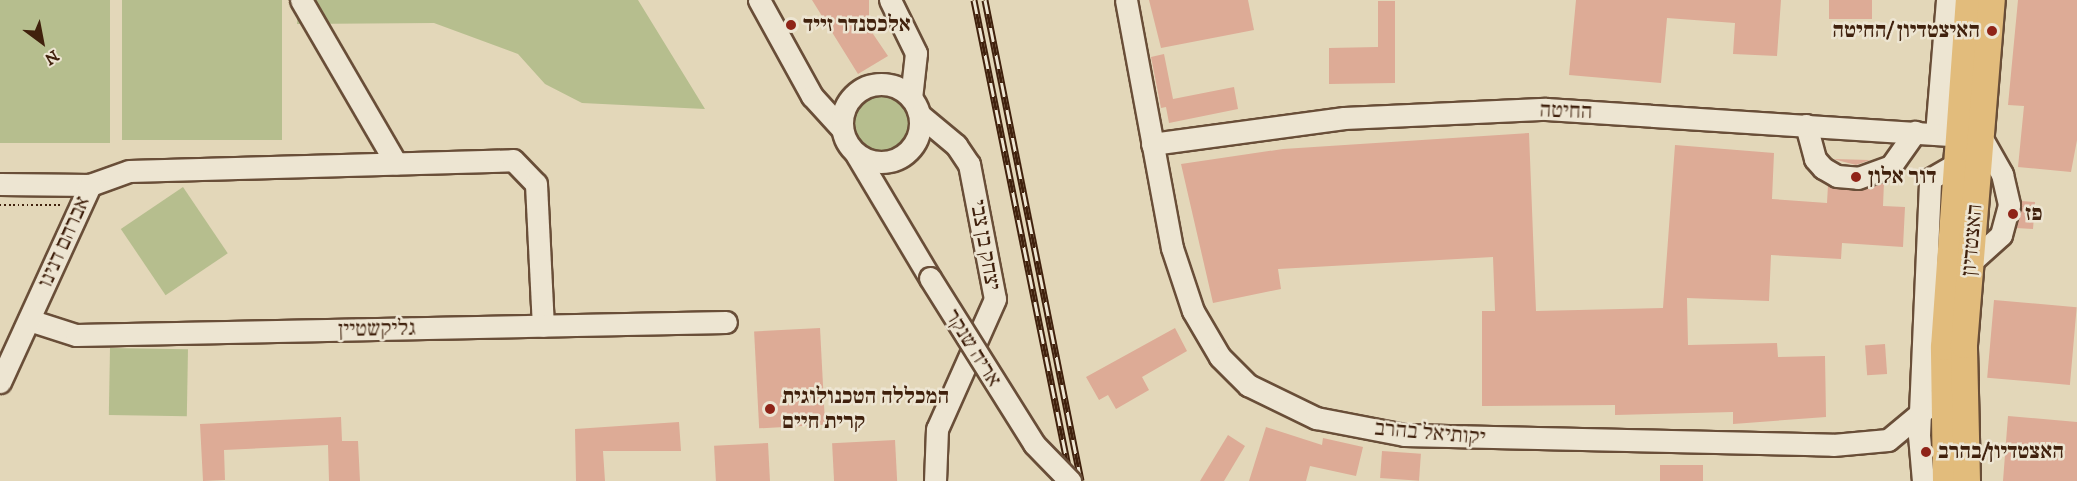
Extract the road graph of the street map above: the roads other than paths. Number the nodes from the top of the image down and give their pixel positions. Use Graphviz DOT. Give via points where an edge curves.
graph roads {
  1 [pos="301,0"];
  2 [pos="759,0"];
  3 [pos="890,0"];
  4 [pos="1126,0"];
  5 [pos="1947,0"];
  6 [pos="1969,0"];
  7 [pos="1992,0"];
  8 [pos="916,65"];
  9 [pos="885,84"];
  10 [pos="812,96"];
  11 [pos="848,102"];
  12 [pos="916,106"];
  13 [pos="1806,125"];
  14 [pos="842,129"];
  15 [pos="1915,132"];
  16 [pos="1958,135"];
  17 [pos="1152,144"];
  18 [pos="956,145"];
  19 [pos="907,152"];
  20 [pos="856,154"];
  21 [pos="396,163"];
  22 [pos="1954,165"];
  23 [pos="0,184"];
  24 [pos="90,185"];
  25 [pos="888,207"];
  26 [pos="29,320"];
  27 [pos="726,322"];
  28 [pos="543,326"];
  29 [pos="0,382"];
  30 [pos="1942,395"];
  31 [pos="1920,416"];
  32 [pos="1888,440"];
  33 [pos="1927,476"];
  34 [pos="935,481"];
  35 [pos="1070,481"];
  36 [pos="1946,481"];
  37 [pos="1967,481"];
  1 -- 21 [label="street"];
  2 -- 10 [label="street"];
  3 -- 8 [label="street" via="912,42"];
  4 -- 17 [label="street, יקותיאל בהרב"];
  5 -- 16 [label="street"];
  6 -- 16 [label="main road, האצטדיון"];
  7 -- 16 [label="main road, האצטדיון"];
  8 -- 9 [label="street"];
  8 -- 12 [label="street"];
  9 -- 11 [label="street" via="864,88"];
  9 -- 12 [label="street"];
  10 -- 11 [label="street" via="833,105"];
  10 -- 14 [label="street"];
  11 -- 14 [label="street"];
  12 -- 18 [label="street, יצחק בן צבי"];
  12 -- 19 [label="street"];
  13 -- 15 [label="street, החיטה"];
  13 -- 15 [label="street" via="1815,159 1823,168 1837,176 1858,178 1891,166"];
  13 -- 17 [label="street, החיטה" via="1546,109 1344,118"];
  14 -- 20 [label="street"];
  15 -- 16 [label="street, החיטה"];
  16 -- 22 [label="main road, האצטדיון"];
  16 -- 37 [label="main road, האצטדיון" via="1971,262 1962,430"];
  17 -- 32 [label="street, יקותיאל בהרב" via="1172,248 1193,311 1220,357 1248,385 1316,418 1404,435 1833,445"];
  18 -- 19 [label="street" via="933,138"];
  18 -- 34 [label="street, יצחק בן צבי" via="973,175 995,299 937,429"];
  19 -- 20 [label="street" via="878,162"];
  19 -- 25 [label="street" via="888,187"];
  20 -- 25 [label="street, אריה שנקר"];
  21 -- 24 [label="street" via="129,171"];
  21 -- 28 [label="street" via="513,160 536,184"];
  22 -- 30 [label="main road, האצטדיון"];
  22 -- 31 [label="street" via="1930,179"];
  23 -- 24 [label="street, אברהם דנינו"];
  24 -- 26 [label="street, אברהם דנינו"];
  25 -- 35 [label="street, אריה שנקר, bridge" via="1034,444"];
  26 -- 28 [label="street, גליקשטיין" via="76,335"];
  26 -- 29 [label="street, אברהם דנינו"];
  27 -- 28 [label="street, גליקשטיין"];
  30 -- 31 [label="street"];
  30 -- 36 [label="main road, האצטדיון"];
  31 -- 32 [label="street"];
  31 -- 33 [label="street"];
  32 -- 33 [label="street"];
}
